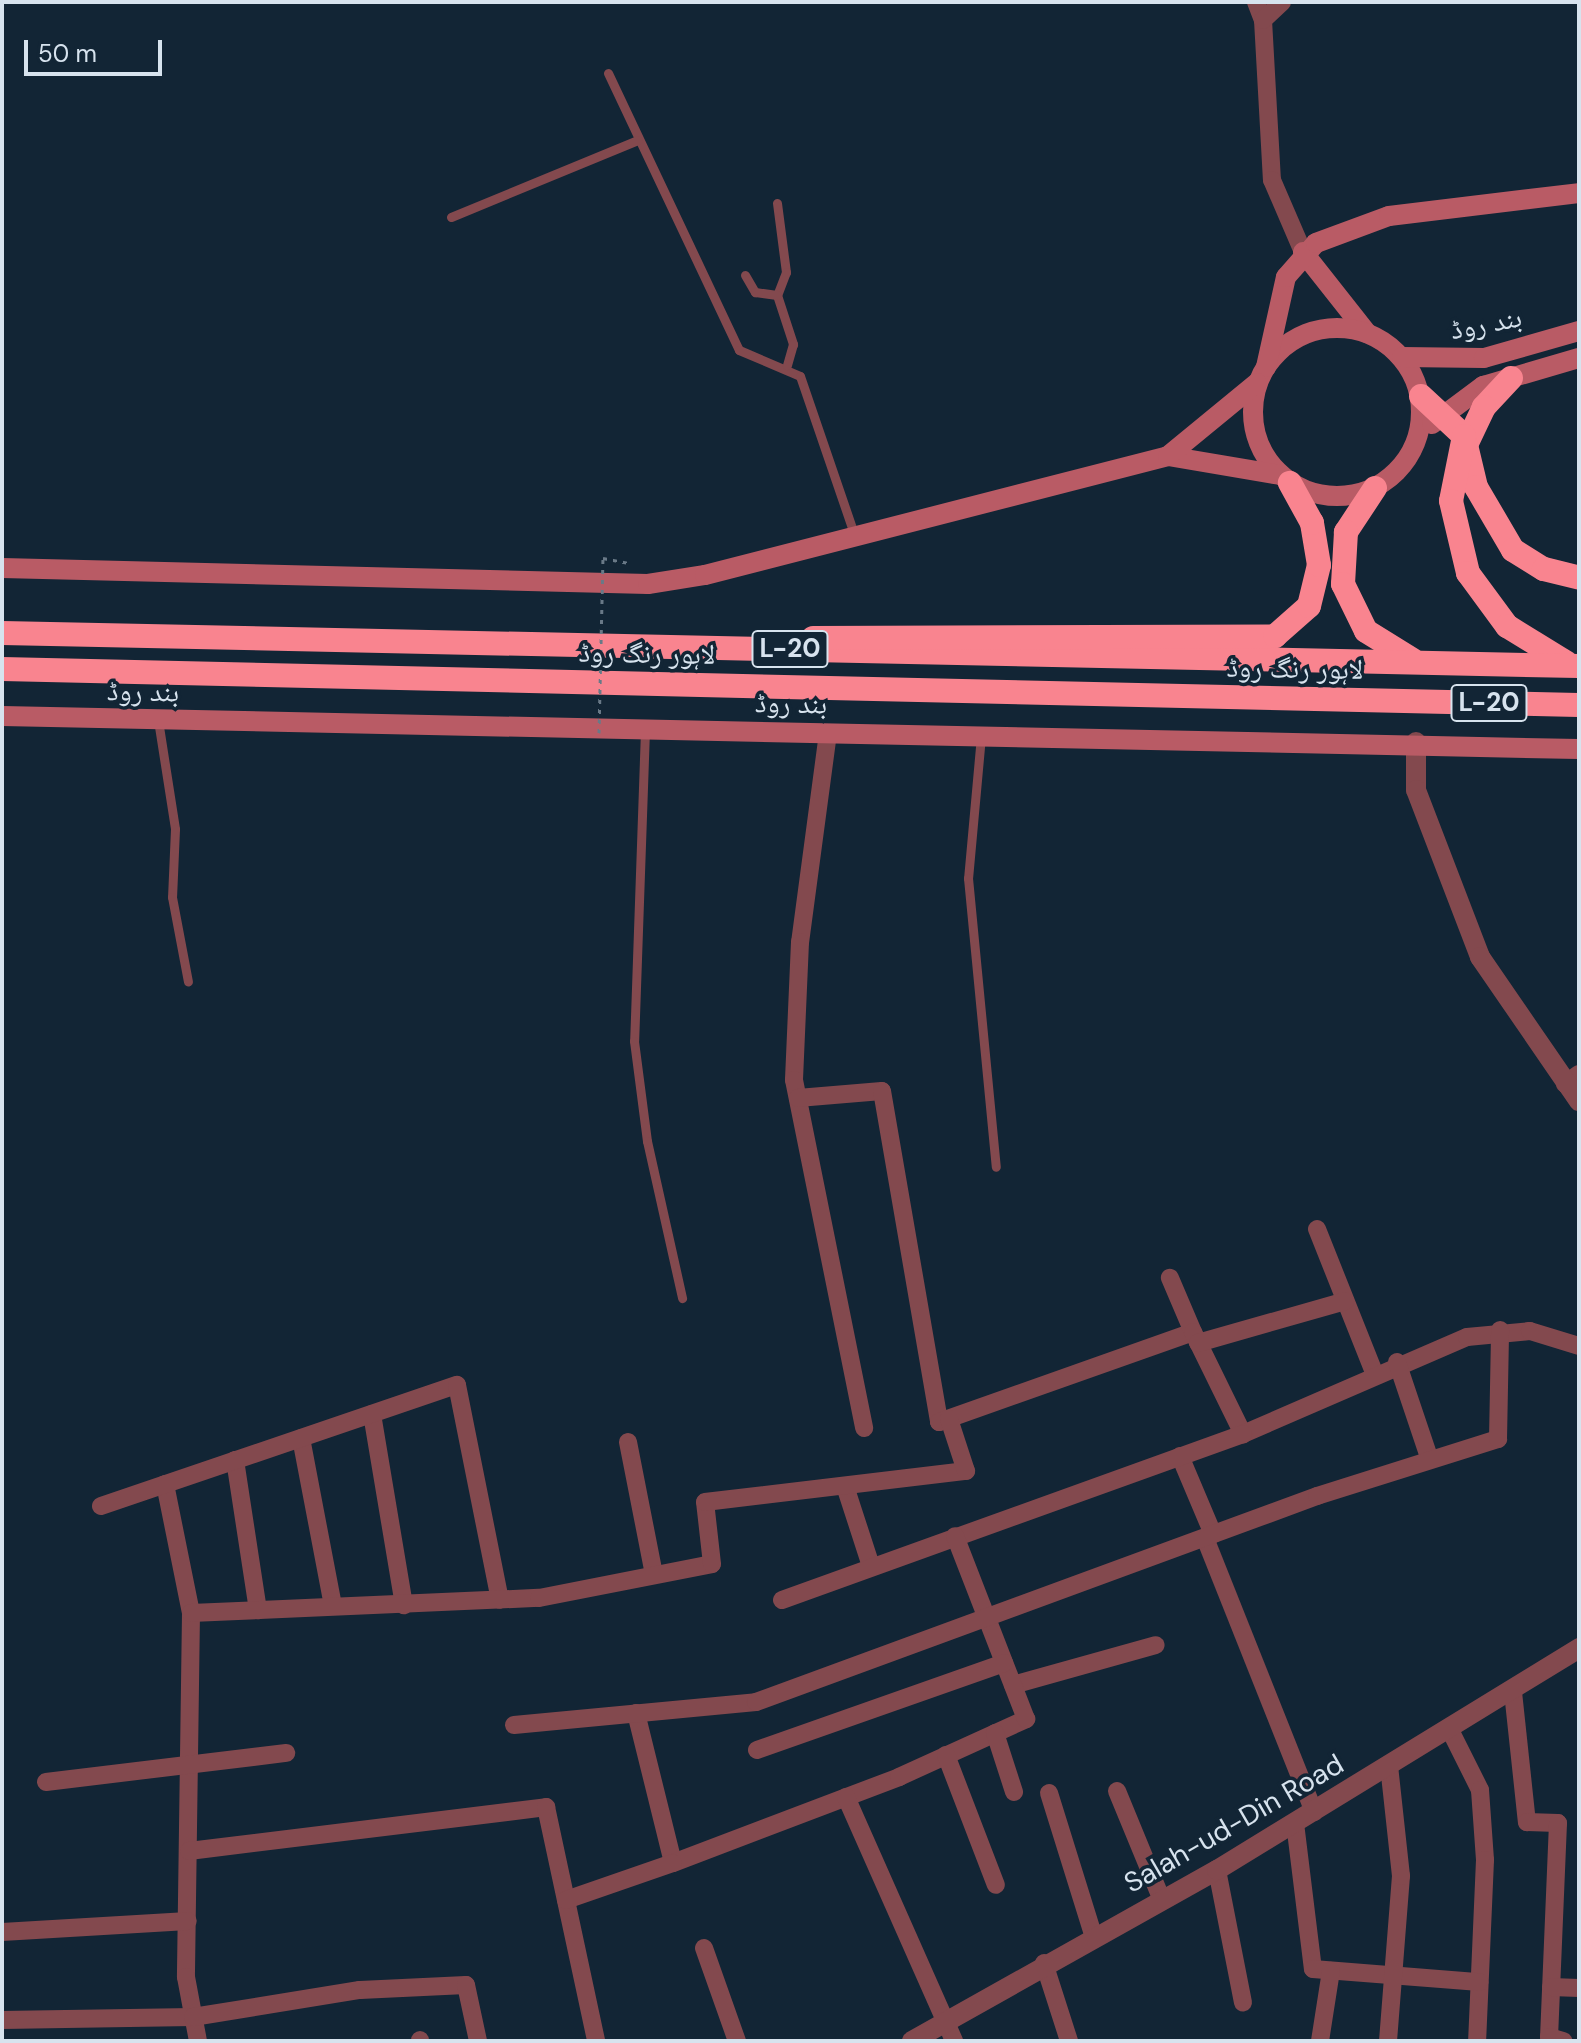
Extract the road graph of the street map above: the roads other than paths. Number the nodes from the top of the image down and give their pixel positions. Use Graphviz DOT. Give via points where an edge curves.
graph roads {
  1 [pos="1256,2"];
  2 [pos="1281,3"];
  3 [pos="1263,27"];
  4 [pos="608,73"];
  5 [pos="638,140"];
  6 [pos="1579,193"];
  7 [pos="777,203"];
  8 [pos="451,217"];
  9 [pos="1303,252"];
  10 [pos="745,275"];
  11 [pos="777,295"];
  12 [pos="1579,331"];
  13 [pos="1367,333"];
  14 [pos="1402,357"];
  15 [pos="1579,358"];
  16 [pos="787,365"];
  17 [pos="1261,375"];
  18 [pos="1511,378"];
  19 [pos="1421,396"];
  20 [pos="1442,415"];
  21 [pos="1418,440"];
  22 [pos="1466,445"];
  23 [pos="1168,456"];
  24 [pos="1285,479"];
  25 [pos="1375,488"];
  26 [pos="855,537"];
  27 [pos="2,568"];
  28 [pos="1579,578"];
  29 [pos="2,633"];
  30 [pos="723,648"];
  31 [pos="1427,663"];
  32 [pos="1576,666"];
  33 [pos="2,669"];
  34 [pos="1579,705"];
  35 [pos="2,716"];
  36 [pos="158,720"];
  37 [pos="645,730"];
  38 [pos="828,733"];
  39 [pos="981,736"];
  40 [pos="1416,742"];
  41 [pos="1579,749"];
  42 [pos="188,982"];
  43 [pos="1572,1079"];
  44 [pos="798,1098"];
  45 [pos="1579,1101"];
  46 [pos="996,1167"];
  47 [pos="1317,1229"];
  48 [pos="1170,1278"];
  49 [pos="682,1298"];
  50 [pos="1345,1301"];
  51 [pos="1500,1330"];
  52 [pos="1196,1338"];
  53 [pos="1579,1346"];
  54 [pos="1397,1362"];
  55 [pos="1374,1372"];
  56 [pos="372,1414"];
  57 [pos="949,1419"];
  58 [pos="864,1428"];
  59 [pos="1243,1434"];
  60 [pos="301,1438"];
  61 [pos="628,1442"];
  62 [pos="1180,1456"];
  63 [pos="1429,1457"];
  64 [pos="235,1460"];
  65 [pos="165,1484"];
  66 [pos="845,1486"];
  67 [pos="101,1506"];
  68 [pos="955,1536"];
  69 [pos="1209,1536"];
  70 [pos="871,1566"];
  71 [pos="654,1574"];
  72 [pos="500,1600"];
  73 [pos="782,1600"];
  74 [pos="404,1605"];
  75 [pos="333,1606"];
  76 [pos="258,1610"];
  77 [pos="191,1613"];
  78 [pos="987,1618"];
  79 [pos="1156,1645"];
  80 [pos="1579,1648"];
  81 [pos="1004,1663"];
  82 [pos="1013,1685"];
  83 [pos="1513,1692"];
  84 [pos="636,1713"];
  85 [pos="514,1725"];
  86 [pos="1450,1730"];
  87 [pos="995,1733"];
  88 [pos="757,1750"];
  89 [pos="286,1753"];
  90 [pos="946,1755"];
  91 [pos="190,1764"];
  92 [pos="1389,1766"];
  93 [pos="46,1782"];
  94 [pos="1117,1791"];
  95 [pos="1014,1792"];
  96 [pos="1049,1793"];
  97 [pos="846,1797"];
  98 [pos="1314,1812"];
  99 [pos="1295,1823"];
  100 [pos="189,1851"];
  101 [pos="673,1863"];
  102 [pos="1217,1870"];
  103 [pos="996,1885"];
  104 [pos="566,1900"];
  105 [pos="1162,1900"];
  106 [pos="188,1921"];
  107 [pos="2,1932"];
  108 [pos="1093,1934"];
  109 [pos="704,1948"];
  110 [pos="1044,1963"];
  111 [pos="1331,1971"];
  112 [pos="1393,1977"];
  113 [pos="1479,1982"];
  114 [pos="1551,1987"];
  115 [pos="1579,1988"];
  116 [pos="1243,2002"];
  117 [pos="193,2017"];
  118 [pos="950,2019"];
  119 [pos="2,2020"];
  120 [pos="198,2041"];
  121 [pos="478,2041"];
  122 [pos="596,2041"];
  123 [pos="737,2041"];
  124 [pos="912,2041"];
  125 [pos="954,2041"];
  126 [pos="1069,2041"];
  127 [pos="1320,2041"];
  128 [pos="1388,2041"];
  129 [pos="1477,2041"];
  130 [pos="1563,2041"];
  1 -- 3 [label="street"];
  2 -- 3 [label="street"];
  3 -- 9 [label="street" via="1269,168"];
  4 -- 5 [label="lane"];
  5 -- 8 [label="lane"];
  5 -- 16 [label="lane" via="739,350"];
  6 -- 9 [label="main road" via="1389,216 1335,232"];
  7 -- 11 [label="lane" via="786,272"];
  9 -- 13 [label="main road"];
  9 -- 17 [label="main road" via="1278,297"];
  10 -- 11 [label="lane" via="755,292"];
  11 -- 16 [label="lane" via="793,344"];
  12 -- 14 [label="main road, بند روڈ" via="1484,358"];
  13 -- 14 [label="main road"];
  13 -- 17 [label="main road" via="1344,328 1300,336"];
  14 -- 19 [label="main road"];
  15 -- 18 [label="main road, بند روڈ"];
  16 -- 26 [label="lane" via="800,376"];
  17 -- 23 [label="main road"];
  17 -- 24 [label="main road" via="1255,432"];
  18 -- 20 [label="main road, بند روڈ" via="1470,392"];
  18 -- 22 [label="highway" via="1484,407"];
  19 -- 20 [label="highway"];
  19 -- 21 [label="main road"];
  20 -- 21 [label="main road, بند روڈ"];
  20 -- 22 [label="highway"];
  21 -- 25 [label="main road" via="1401,468"];
  22 -- 28 [label="highway" via="1476,487 1504,541 1544,569"];
  22 -- 32 [label="highway" via="1451,501 1468,573 1507,626"];
  23 -- 24 [label="main road"];
  23 -- 26 [label="main road"];
  24 -- 25 [label="main road" via="1331,497"];
  24 -- 30 [label="highway" via="1312,523 1319,565 1309,606 1275,636 852,633"];
  25 -- 31 [label="highway" via="1346,532 1343,584 1356,617 1379,643"];
  26 -- 27 [label="main road" via="648,584"];
  29 -- 30 [label="highway, لاہور رنگ روڈ / L-20"];
  30 -- 31 [label="highway, لاہور رنگ روڈ / L-20"];
  31 -- 32 [label="highway, لاہور رنگ روڈ / L-20"];
  33 -- 34 [label="highway, لاہور رنگ روڈ / L-20"];
  35 -- 36 [label="main road, بند روڈ"];
  36 -- 37 [label="main road, بند روڈ"];
  36 -- 42 [label="lane" via="175,829 172,897"];
  37 -- 38 [label="main road, بند روڈ"];
  37 -- 49 [label="lane" via="634,1041 647,1141"];
  38 -- 39 [label="main road, بند روڈ"];
  38 -- 44 [label="street" via="800,942"];
  39 -- 40 [label="main road, بند روڈ"];
  39 -- 46 [label="lane" via="968,878"];
  40 -- 41 [label="main road, بند روڈ"];
  40 -- 43 [label="street" via="1416,790 1480,957"];
  43 -- 45 [label="street"];
  44 -- 57 [label="street" via="882,1091 939,1422"];
  44 -- 58 [label="street"];
  47 -- 50 [label="street"];
  48 -- 52 [label="street"];
  50 -- 52 [label="street"];
  50 -- 55 [label="street"];
  51 -- 53 [label="street"];
  51 -- 54 [label="street"];
  51 -- 63 [label="street" via="1498,1439"];
  52 -- 57 [label="street"];
  52 -- 59 [label="street"];
  54 -- 55 [label="street"];
  54 -- 63 [label="street"];
  55 -- 59 [label="street"];
  56 -- 60 [label="street"];
  56 -- 72 [label="street" via="457,1385"];
  56 -- 74 [label="street"];
  57 -- 66 [label="street" via="966,1471"];
  59 -- 62 [label="street"];
  60 -- 64 [label="street"];
  60 -- 75 [label="street"];
  61 -- 71 [label="street"];
  62 -- 68 [label="street"];
  62 -- 69 [label="street"];
  63 -- 69 [label="street"];
  64 -- 65 [label="street"];
  64 -- 76 [label="street"];
  65 -- 67 [label="street"];
  65 -- 77 [label="street"];
  66 -- 70 [label="street"];
  66 -- 71 [label="street" via="705,1502 712,1564"];
  68 -- 70 [label="street"];
  68 -- 78 [label="street"];
  69 -- 78 [label="street"];
  69 -- 98 [label="street"];
  70 -- 73 [label="street"];
  71 -- 72 [label="street"];
  72 -- 74 [label="street"];
  74 -- 75 [label="street"];
  75 -- 76 [label="street"];
  76 -- 77 [label="street"];
  77 -- 91 [label="street"];
  78 -- 81 [label="street"];
  78 -- 84 [label="street" via="756,1702"];
  79 -- 82 [label="street"];
  80 -- 83 [label="street, Salah-ud-Din Road"];
  81 -- 82 [label="street"];
  81 -- 88 [label="street"];
  82 -- 87 [label="street" via="1026,1719"];
  83 -- 86 [label="street, Salah-ud-Din Road"];
  83 -- 114 [label="street" via="1527,1822 1558,1823"];
  84 -- 85 [label="street"];
  84 -- 101 [label="street"];
  86 -- 92 [label="street, Salah-ud-Din Road"];
  86 -- 113 [label="street" via="1480,1790 1485,1860"];
  87 -- 90 [label="street"];
  87 -- 95 [label="street"];
  89 -- 91 [label="street"];
  90 -- 97 [label="street"];
  90 -- 103 [label="street"];
  91 -- 93 [label="street"];
  91 -- 100 [label="street"];
  92 -- 98 [label="street, Salah-ud-Din Road"];
  92 -- 112 [label="street" via="1401,1876"];
  94 -- 105 [label="street"];
  96 -- 108 [label="street"];
  97 -- 101 [label="street"];
  97 -- 118 [label="street"];
  98 -- 99 [label="street, Salah-ud-Din Road"];
  99 -- 102 [label="street, Salah-ud-Din Road"];
  99 -- 111 [label="street" via="1313,1969"];
  100 -- 104 [label="street" via="546,1807"];
  100 -- 106 [label="street"];
  101 -- 104 [label="street"];
  102 -- 105 [label="street, Salah-ud-Din Road"];
  102 -- 116 [label="street"];
  104 -- 122 [label="street"];
  105 -- 108 [label="street, Salah-ud-Din Road"];
  106 -- 107 [label="street"];
  106 -- 117 [label="street"];
  108 -- 110 [label="street, Salah-ud-Din Road"];
  109 -- 123 [label="street"];
  110 -- 118 [label="street, Salah-ud-Din Road"];
  110 -- 126 [label="street"];
  111 -- 112 [label="street"];
  111 -- 127 [label="street"];
  112 -- 113 [label="street"];
  112 -- 128 [label="street"];
  113 -- 129 [label="street"];
  114 -- 115 [label="street"];
  114 -- 130 [label="street" via="1549,2037"];
  117 -- 119 [label="street"];
  117 -- 120 [label="street"];
  117 -- 121 [label="street" via="344,1992 466,1985"];
  118 -- 124 [label="street, Salah-ud-Din Road"];
  118 -- 125 [label="street"];
}
